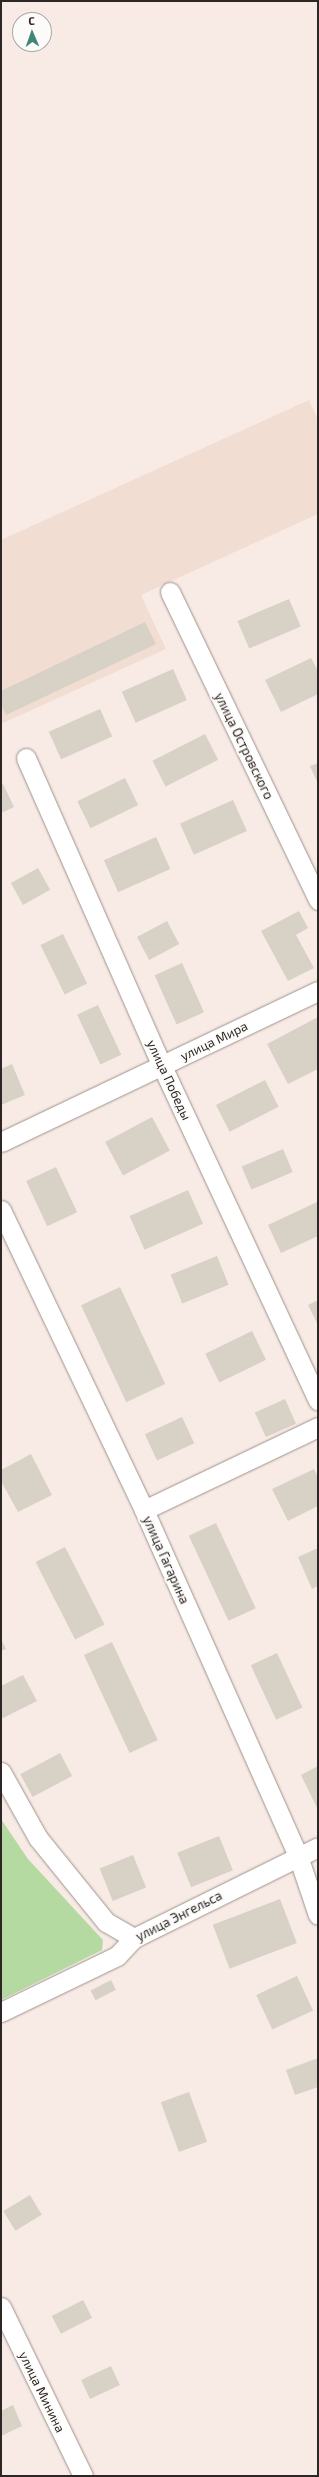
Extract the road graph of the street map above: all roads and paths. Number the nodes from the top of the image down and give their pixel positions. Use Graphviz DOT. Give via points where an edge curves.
graph roads {
  1 [pos="170,592"];
  2 [pos="26,758"];
  3 [pos="318,900"];
  4 [pos="318,991"];
  5 [pos="162,1066"];
  6 [pos="1,1142"];
  7 [pos="1,1210"];
  8 [pos="318,1400"];
  9 [pos="318,1427"];
  10 [pos="144,1510"];
  11 [pos="1,1772"];
  12 [pos="318,1847"];
  13 [pos="298,1856"];
  14 [pos="318,1915"];
  15 [pos="134,1938"];
  16 [pos="1,2012"];
  17 [pos="1,2307"];
  18 [pos="82,2476"];
  1 -- 3 [label="street, улица Островского"];
  2 -- 5 [label="street, улица Победы"];
  4 -- 5 [label="street, улица Мира"];
  5 -- 6 [label="street, улица Мира"];
  5 -- 8 [label="street, улица Победы"];
  7 -- 10 [label="street, улица Гагарина"];
  9 -- 10 [label="street"];
  10 -- 13 [label="street, улица Гагарина"];
  11 -- 15 [label="street" via="38,1838 106,1922"];
  12 -- 13 [label="street, улица Энгельса"];
  13 -- 14 [label="street, улица Гагарина"];
  13 -- 15 [label="street, улица Энгельса"];
  15 -- 16 [label="street, улица Энгельса" via="117,1956"];
  17 -- 18 [label="street, улица Минина"];
}
